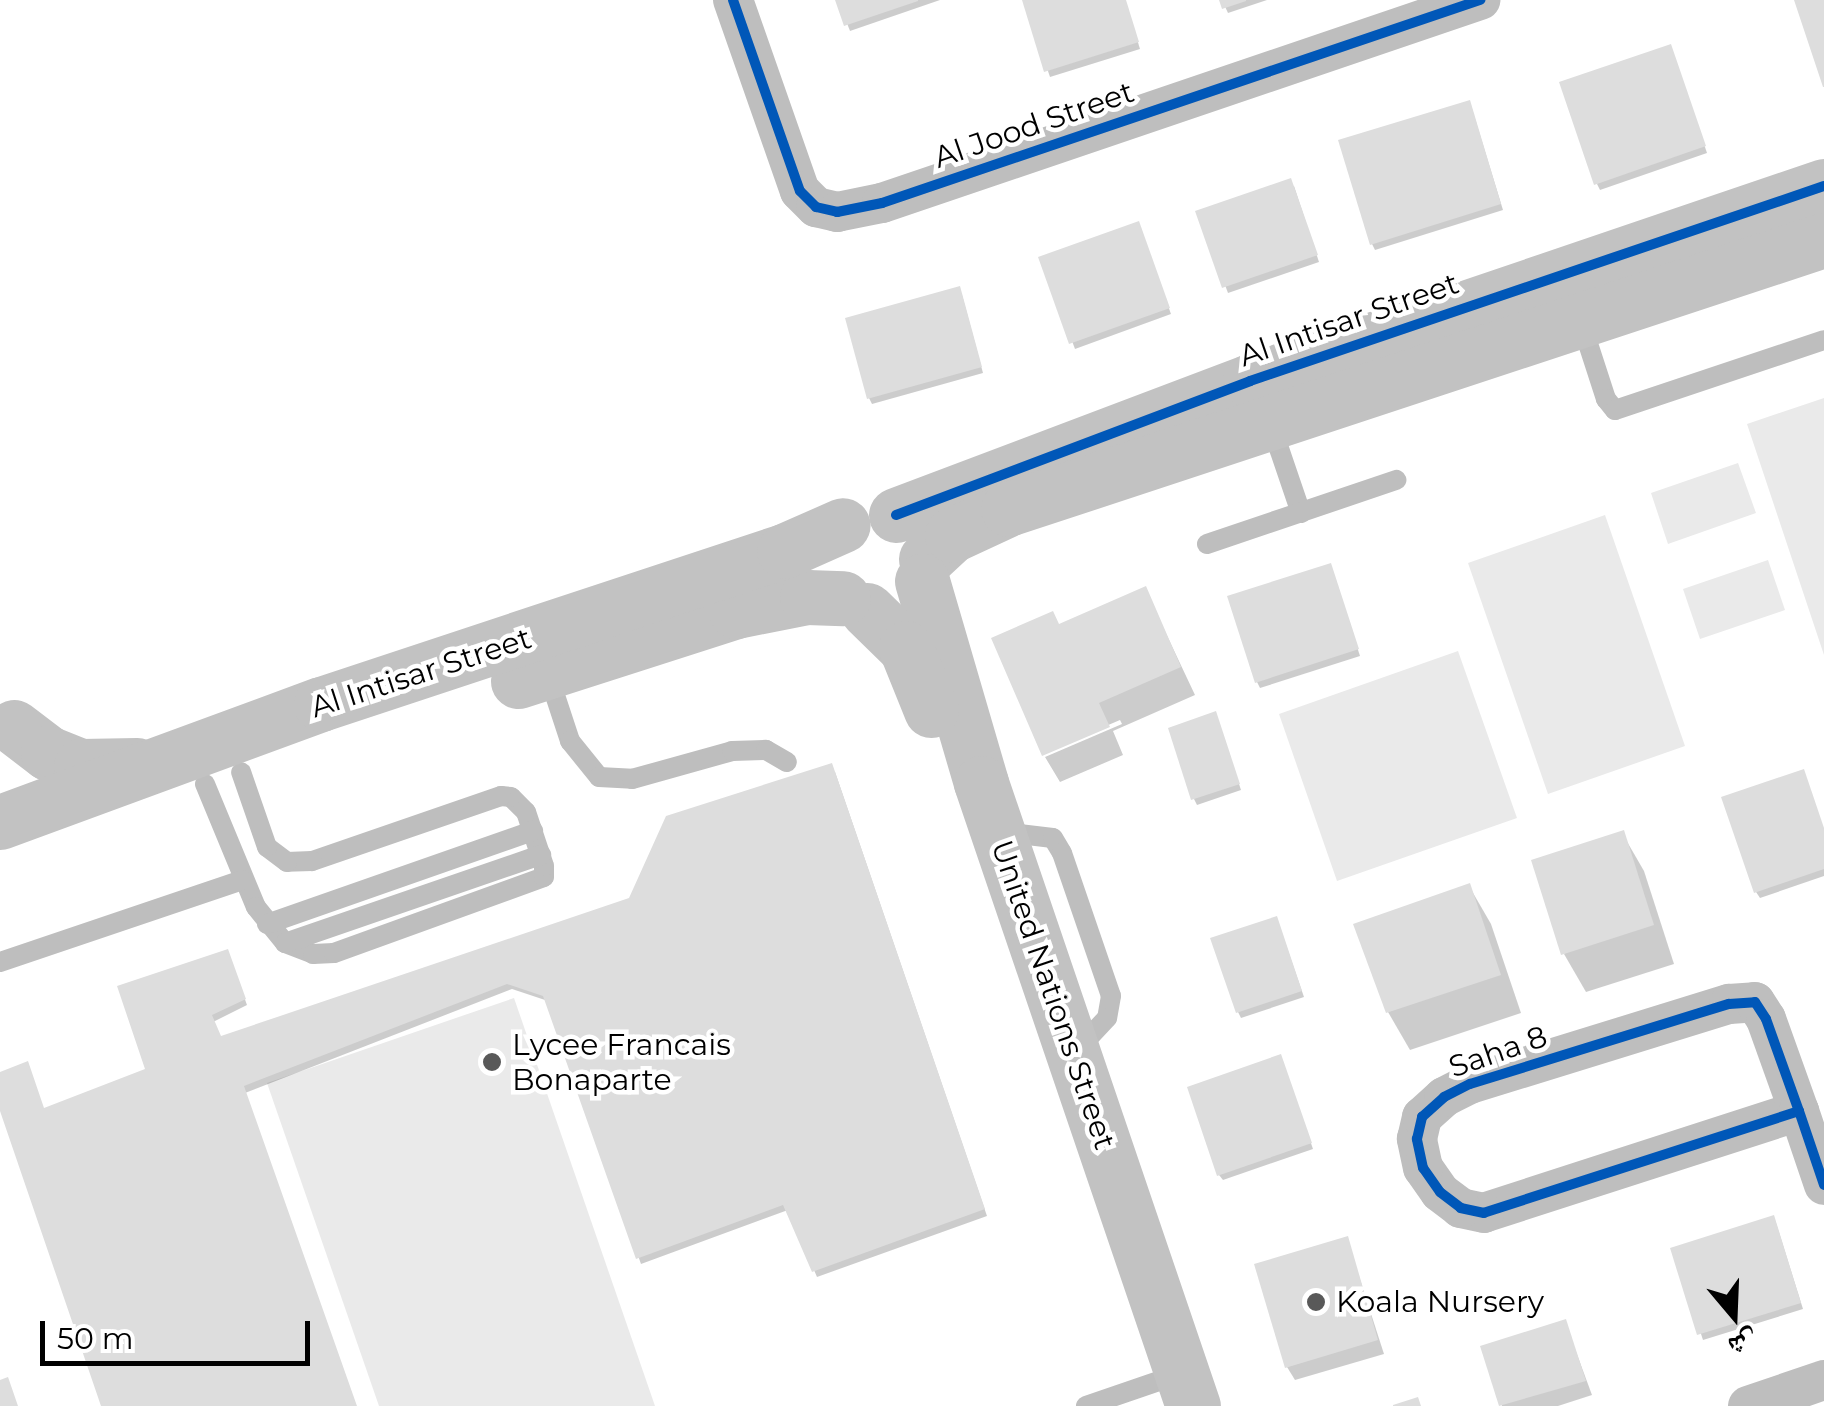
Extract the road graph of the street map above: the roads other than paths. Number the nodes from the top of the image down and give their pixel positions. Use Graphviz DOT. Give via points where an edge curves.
graph roads {
  1 [pos="733,0"];
  2 [pos="1480,0"];
  3 [pos="1824,186"];
  4 [pos="1824,240"];
  5 [pos="1587,264"];
  6 [pos="1581,320"];
  7 [pos="1824,340"];
  8 [pos="1270,422"];
  9 [pos="1396,480"];
  10 [pos="1301,512"];
  11 [pos="896,515"];
  12 [pos="842,525"];
  13 [pos="1207,544"];
  14 [pos="924,570"];
  15 [pos="855,604"];
  16 [pos="547,672"];
  17 [pos="5,725"];
  18 [pos="787,762"];
  19 [pos="205,772"];
  20 [pos="533,830"];
  21 [pos="22,832"];
  22 [pos="242,880"];
  23 [pos="267,924"];
  24 [pos="0,962"];
  25 [pos="1799,1111"];
  26 [pos="1824,1186"];
  27 [pos="1824,1380"];
  28 [pos="1173,1398"];
  29 [pos="1086,1406"];
  30 [pos="1748,1406"];
  1 -- 2 [label="street, Al Jood Street" via="800,191 816,206 837,212 882,203"];
  3 -- 5 [label="street, Al Intisar Street"];
  4 -- 6 [label="street"];
  5 -- 6 [label="street"];
  5 -- 11 [label="street, Al Intisar Street" via="1250,381"];
  6 -- 7 [label="lane" via="1615,410"];
  6 -- 8 [label="street"];
  8 -- 10 [label="lane"];
  8 -- 14 [label="street" via="973,522"];
  9 -- 10 [label="lane"];
  10 -- 13 [label="lane"];
  11 -- 12 [label="street" via="868,512"];
  11 -- 14 [label="street" via="917,532"];
  12 -- 15 [label="street" via="828,570"];
  12 -- 19 [label="street, Al Intisar Street" via="784,551 321,704"];
  14 -- 15 [label="street" via="906,602"];
  14 -- 28 [label="street, United Nations Street"];
  15 -- 16 [label="street, Al Intisar Street" via="808,598 736,611"];
  15 -- 28 [label="street, United Nations Street" via="892,630 914,661"];
  16 -- 18 [label="lane" via="570,742 599,777 632,779 732,751 766,750"];
  16 -- 19 [label="street, Al Intisar Street"];
  17 -- 19 [label="street" via="80,766"];
  17 -- 21 [label="street"];
  19 -- 20 [label="lane" via="287,862 312,861 501,796 520,803"];
  19 -- 21 [label="street, Al Intisar Street"];
  19 -- 22 [label="lane"];
  20 -- 23 [label="lane"];
  20 -- 23 [label="lane" via="541,855 285,943"];
  22 -- 23 [label="lane"];
  22 -- 24 [label="lane"];
  25 -- 25 [label="street, Saha 8" via="1762,1010 1742,1001 1470,1084 1422,1116 1418,1139 1423,1168 1440,1192 1461,1208 1484,1213"];
  25 -- 26 [label="street, Saha 8"];
  27 -- 30 [label="street"];
  28 -- 29 [label="lane"];
}
